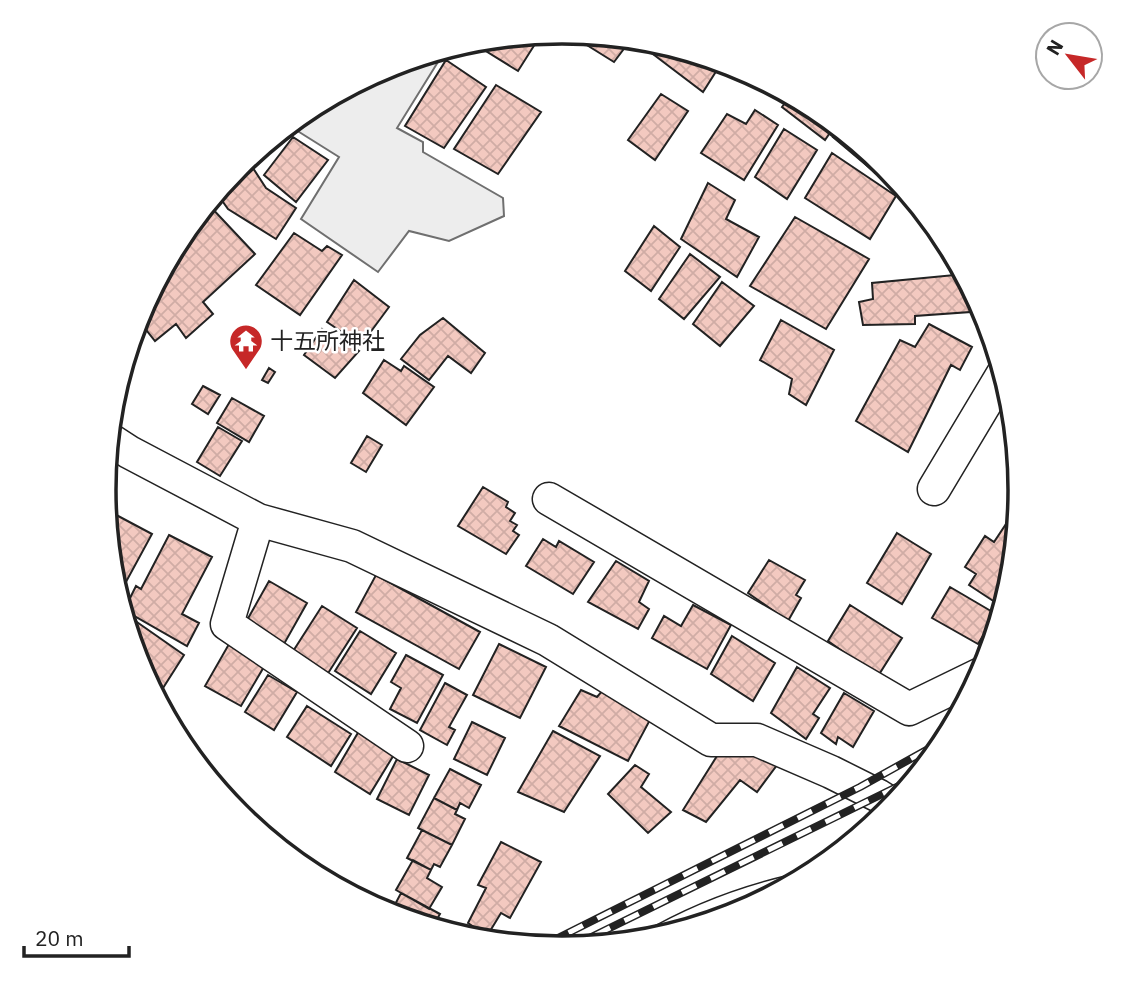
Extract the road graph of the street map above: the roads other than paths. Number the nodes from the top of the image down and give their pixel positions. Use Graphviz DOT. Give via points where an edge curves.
graph roads {
  1 [pos="996,385"];
  2 [pos="119,446"];
  3 [pos="934,489"];
  4 [pos="549,499"];
  5 [pos="258,520"];
  6 [pos="966,681"];
  7 [pos="407,746"];
  8 [pos="884,799"];
  9 [pos="760,891"];
  10 [pos="690,919"];
  1 -- 3 [label="street"];
  2 -- 5 [label="street"];
  4 -- 6 [label="street" via="909,709"];
  5 -- 7 [label="street" via="227,624"];
  5 -- 8 [label="street" via="352,546 548,640 711,740 757,740"];
  9 -- 10 [label="lane"];
}
